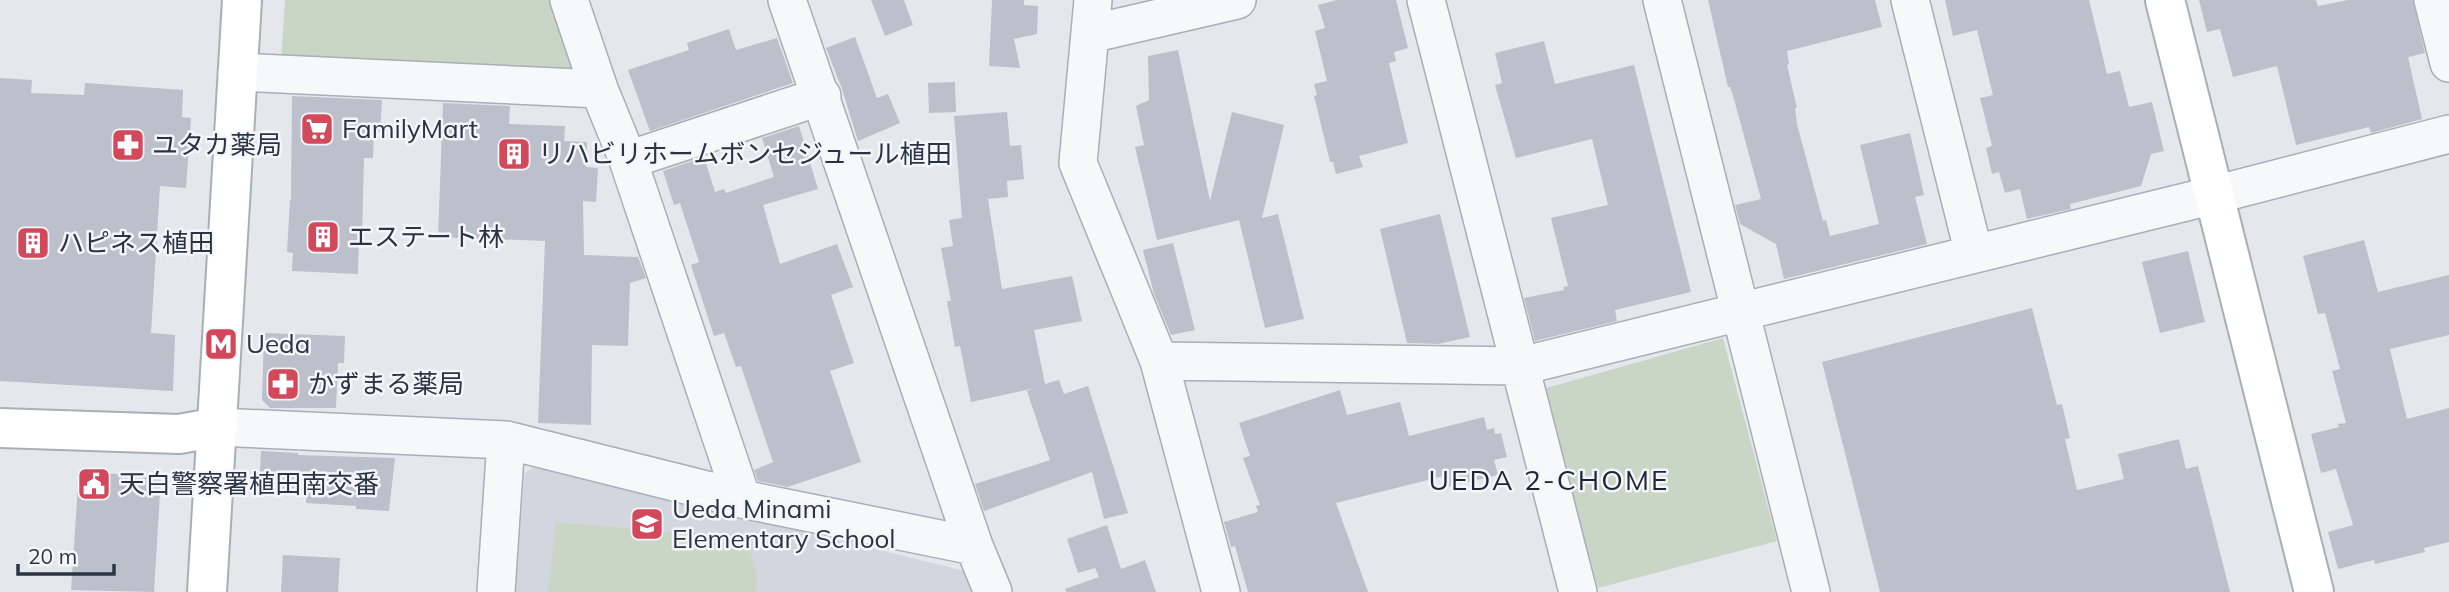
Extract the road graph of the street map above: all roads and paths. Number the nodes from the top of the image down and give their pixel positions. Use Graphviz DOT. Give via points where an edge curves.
graph roads {
  1 [pos="242,0"];
  2 [pos="569,0"];
  3 [pos="787,0"];
  4 [pos="1237,0"];
  5 [pos="1426,0"];
  6 [pos="1662,0"];
  7 [pos="1910,0"];
  8 [pos="2165,0"];
  9 [pos="2433,0"];
  10 [pos="1091,17"];
  11 [pos="2449,63"];
  12 [pos="237,72"];
  13 [pos="599,89"];
  14 [pos="821,96"];
  15 [pos="2449,134"];
  16 [pos="628,160"];
  17 [pos="2214,195"];
  18 [pos="1974,254"];
  19 [pos="1741,312"];
  20 [pos="1159,361"];
  21 [pos="1521,366"];
  22 [pos="218,427"];
  23 [pos="0,428"];
  24 [pos="506,440"];
  25 [pos="742,499"];
  26 [pos="974,546"];
  27 [pos="207,592"];
  28 [pos="496,592"];
  29 [pos="993,592"];
  30 [pos="1221,592"];
  31 [pos="1578,592"];
  32 [pos="1811,592"];
  33 [pos="2314,592"];
  1 -- 12 [label="street"];
  2 -- 13 [label="street"];
  3 -- 14 [label="street"];
  4 -- 10 [label="street"];
  5 -- 21 [label="street"];
  6 -- 19 [label="street"];
  7 -- 18 [label="street"];
  8 -- 17 [label="street"];
  9 -- 11 [label="street"];
  10 -- 20 [label="street" via="1078,163"];
  12 -- 13 [label="street"];
  12 -- 22 [label="street"];
  13 -- 16 [label="street"];
  14 -- 16 [label="street"];
  14 -- 26 [label="street"];
  15 -- 17 [label="street"];
  16 -- 25 [label="street"];
  17 -- 18 [label="street"];
  17 -- 33 [label="street"];
  18 -- 19 [label="street"];
  19 -- 21 [label="street"];
  19 -- 32 [label="street"];
  20 -- 21 [label="street"];
  20 -- 30 [label="street"];
  21 -- 31 [label="street"];
  22 -- 23 [label="street" via="179,434"];
  22 -- 24 [label="street"];
  22 -- 27 [label="street"];
  24 -- 25 [label="street"];
  24 -- 28 [label="street"];
  25 -- 26 [label="street"];
  26 -- 29 [label="street"];
}
